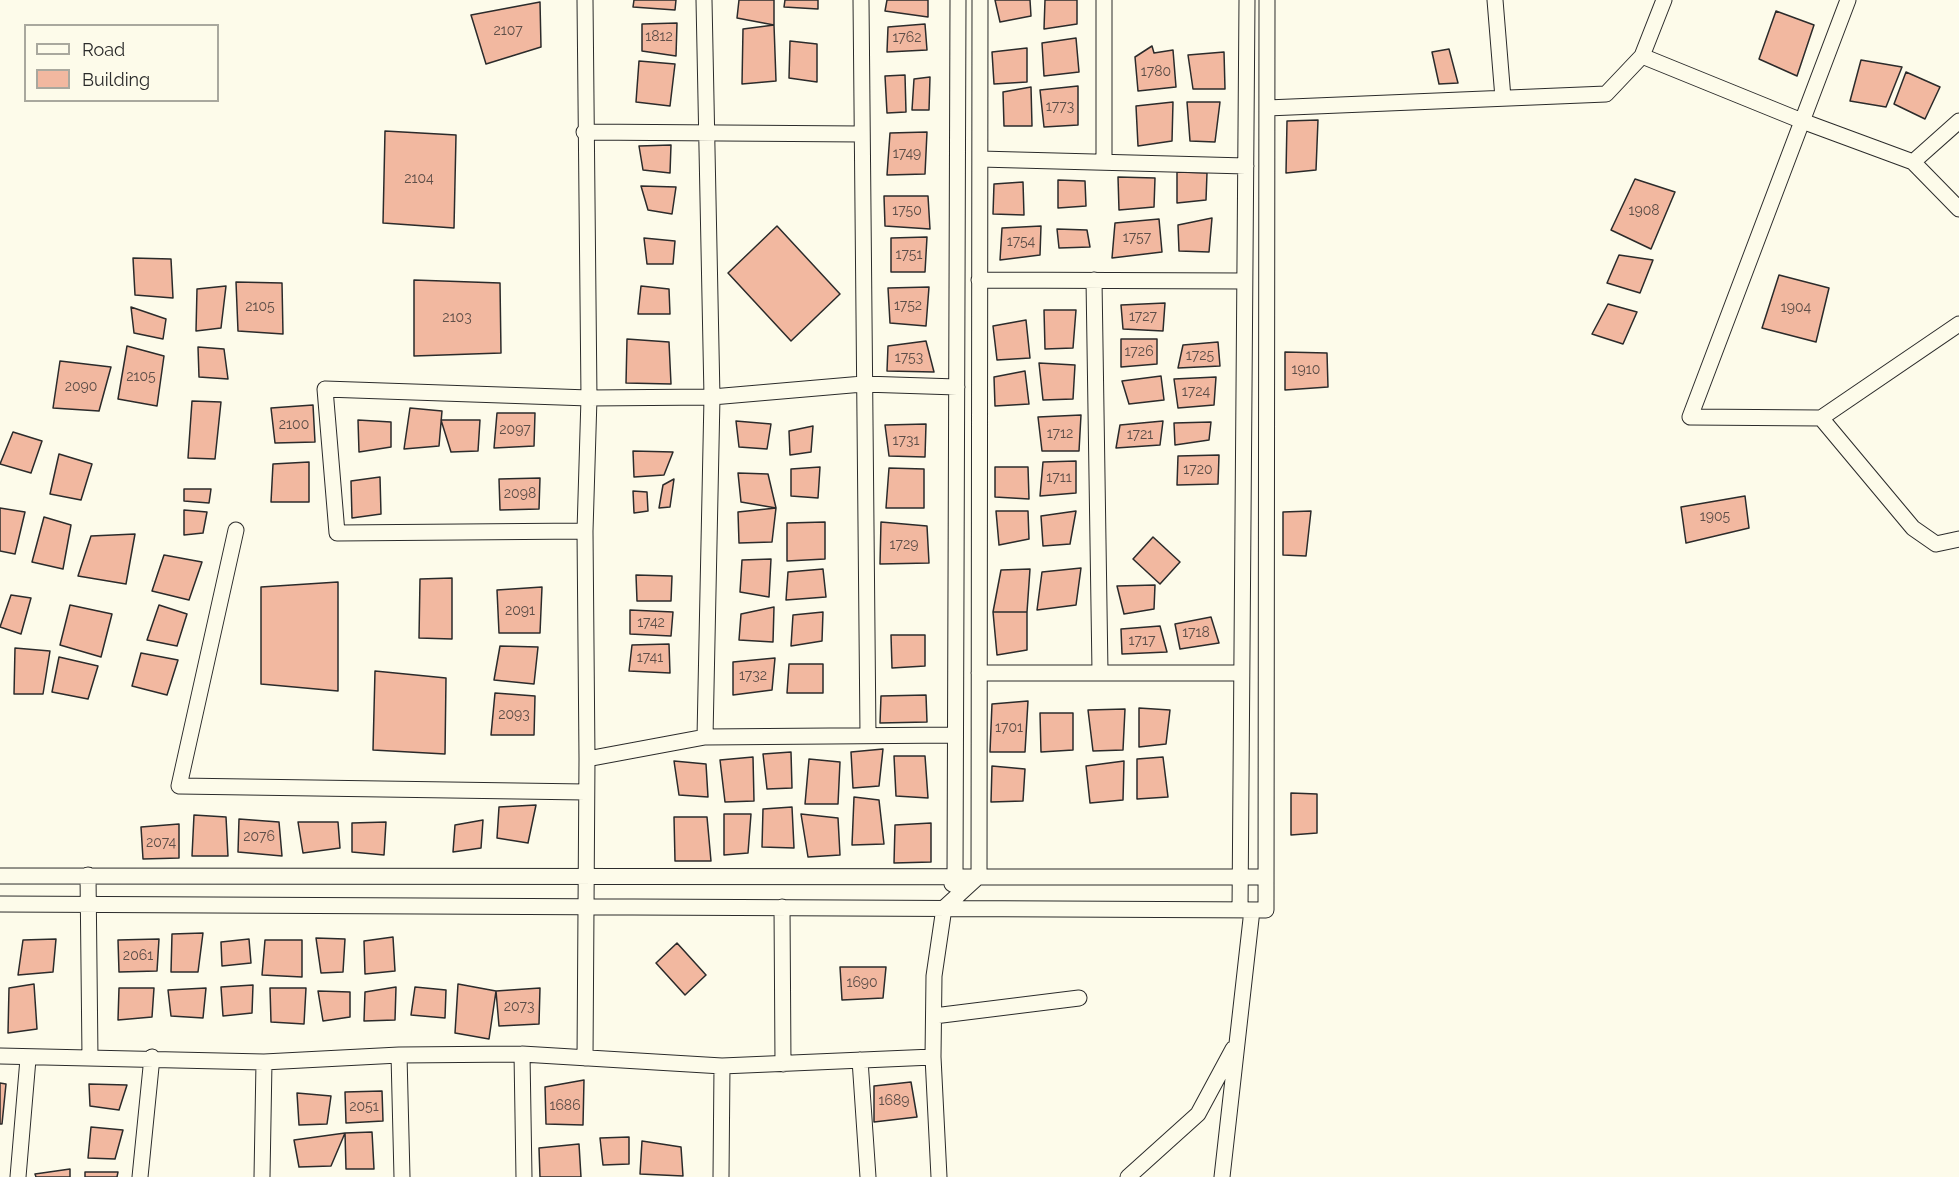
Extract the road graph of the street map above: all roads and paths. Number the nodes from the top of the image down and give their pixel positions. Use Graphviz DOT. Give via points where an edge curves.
graph roads {
  1 [pos="585,0"];
  2 [pos="704,0"];
  3 [pos="861,0"];
  4 [pos="958,0"];
  5 [pos="980,0"];
  6 [pos="1104,0"];
  7 [pos="1247,0"];
  8 [pos="1267,0"];
  9 [pos="1495,0"];
  10 [pos="1664,0"];
  11 [pos="1848,0"];
  12 [pos="1642,56"];
  13 [pos="1503,98"];
  14 [pos="1267,108"];
  15 [pos="1802,121"];
  16 [pos="1959,121"];
  17 [pos="584,132"];
  18 [pos="705,132"];
  19 [pos="861,134"];
  20 [pos="980,159"];
  21 [pos="1104,161"];
  22 [pos="1913,162"];
  23 [pos="1246,166"];
  24 [pos="1959,209"];
  25 [pos="980,280"];
  26 [pos="1094,280"];
  27 [pos="1244,281"];
  28 [pos="1959,324"];
  29 [pos="863,384"];
  30 [pos="957,387"];
  31 [pos="712,397"];
  32 [pos="588,398"];
  33 [pos="1821,418"];
  34 [pos="236,530"];
  35 [pos="585,531"];
  36 [pos="1959,539"];
  37 [pos="1100,672"];
  38 [pos="979,673"];
  39 [pos="1241,673"];
  40 [pos="868,735"];
  41 [pos="956,735"];
  42 [pos="705,736"];
  43 [pos="587,759"];
  44 [pos="585,792"];
  45 [pos="88,875"];
  46 [pos="585,875"];
  47 [pos="0,876"];
  48 [pos="955,876"];
  49 [pos="979,876"];
  50 [pos="1240,876"];
  51 [pos="1266,877"];
  52 [pos="0,904"];
  53 [pos="88,905"];
  54 [pos="585,906"];
  55 [pos="782,907"];
  56 [pos="944,908"];
  57 [pos="1246,910"];
  58 [pos="1079,998"];
  59 [pos="934,1016"];
  60 [pos="1238,1041"];
  61 [pos="522,1054"];
  62 [pos="399,1055"];
  63 [pos="0,1056"];
  64 [pos="933,1057"];
  65 [pos="90,1058"];
  66 [pos="152,1058"];
  67 [pos="585,1058"];
  68 [pos="28,1059"];
  69 [pos="860,1060"];
  70 [pos="264,1062"];
  71 [pos="783,1064"];
  72 [pos="722,1066"];
  73 [pos="18,1177"];
  74 [pos="140,1177"];
  75 [pos="262,1177"];
  76 [pos="402,1177"];
  77 [pos="524,1177"];
  78 [pos="721,1177"];
  79 [pos="868,1177"];
  80 [pos="939,1177"];
  81 [pos="1128,1177"];
  82 [pos="1222,1177"];
  1 -- 17 [label="street"];
  2 -- 18 [label="street"];
  3 -- 19 [label="street"];
  4 -- 30 [label="street"];
  5 -- 20 [label="street"];
  6 -- 21 [label="street"];
  7 -- 23 [label="street"];
  8 -- 14 [label="street"];
  9 -- 13 [label="street"];
  10 -- 12 [label="street"];
  11 -- 15 [label="street"];
  12 -- 13 [label="street" via="1606,94"];
  12 -- 15 [label="street"];
  13 -- 14 [label="street"];
  14 -- 51 [label="street"];
  15 -- 22 [label="street"];
  15 -- 33 [label="street" via="1690,417"];
  16 -- 22 [label="street"];
  17 -- 18 [label="street"];
  17 -- 32 [label="street"];
  18 -- 19 [label="street"];
  18 -- 31 [label="street"];
  19 -- 29 [label="street"];
  20 -- 21 [label="street"];
  20 -- 25 [label="street"];
  21 -- 23 [label="street"];
  22 -- 24 [label="street"];
  23 -- 27 [label="street"];
  25 -- 26 [label="street"];
  25 -- 38 [label="street"];
  26 -- 27 [label="street"];
  26 -- 37 [label="street"];
  27 -- 39 [label="street"];
  28 -- 33 [label="street"];
  29 -- 30 [label="street"];
  29 -- 31 [label="street"];
  29 -- 40 [label="street"];
  30 -- 41 [label="street"];
  31 -- 32 [label="street"];
  31 -- 42 [label="street"];
  32 -- 35 [label="street"];
  32 -- 35 [label="street" via="325,389 337,533"];
  33 -- 36 [label="street" via="1913,528 1936,544"];
  34 -- 44 [label="street" via="178,786"];
  35 -- 43 [label="street"];
  37 -- 38 [label="street"];
  37 -- 39 [label="street"];
  38 -- 49 [label="street"];
  39 -- 50 [label="street"];
  40 -- 41 [label="street"];
  40 -- 42 [label="street"];
  41 -- 48 [label="street"];
  42 -- 43 [label="street"];
  43 -- 44 [label="street"];
  44 -- 46 [label="street"];
  45 -- 46 [label="street"];
  45 -- 47 [label="street"];
  45 -- 53 [label="street"];
  46 -- 48 [label="street"];
  46 -- 54 [label="street"];
  48 -- 49 [label="street"];
  48 -- 56 [label="street"];
  49 -- 50 [label="street"];
  49 -- 56 [label="street"];
  50 -- 51 [label="street"];
  50 -- 57 [label="street"];
  51 -- 57 [label="street" via="1266,910"];
  52 -- 53 [label="street"];
  53 -- 54 [label="street"];
  53 -- 65 [label="street"];
  54 -- 55 [label="street"];
  54 -- 67 [label="street"];
  55 -- 56 [label="street"];
  55 -- 71 [label="street"];
  56 -- 57 [label="street"];
  56 -- 59 [label="street" via="934,976"];
  57 -- 60 [label="street"];
  58 -- 59 [label="street"];
  59 -- 64 [label="street"];
  60 -- 81 [label="street" via="1198,1114"];
  60 -- 82 [label="street"];
  61 -- 62 [label="street"];
  61 -- 67 [label="street"];
  61 -- 77 [label="street"];
  62 -- 70 [label="street"];
  62 -- 76 [label="street"];
  63 -- 68 [label="street"];
  64 -- 69 [label="street"];
  64 -- 80 [label="street"];
  65 -- 66 [label="street"];
  65 -- 68 [label="street"];
  66 -- 70 [label="street"];
  66 -- 74 [label="street"];
  67 -- 72 [label="street"];
  68 -- 73 [label="street"];
  69 -- 71 [label="street"];
  69 -- 79 [label="street"];
  70 -- 75 [label="street"];
  71 -- 72 [label="street"];
  72 -- 78 [label="street"];
}
